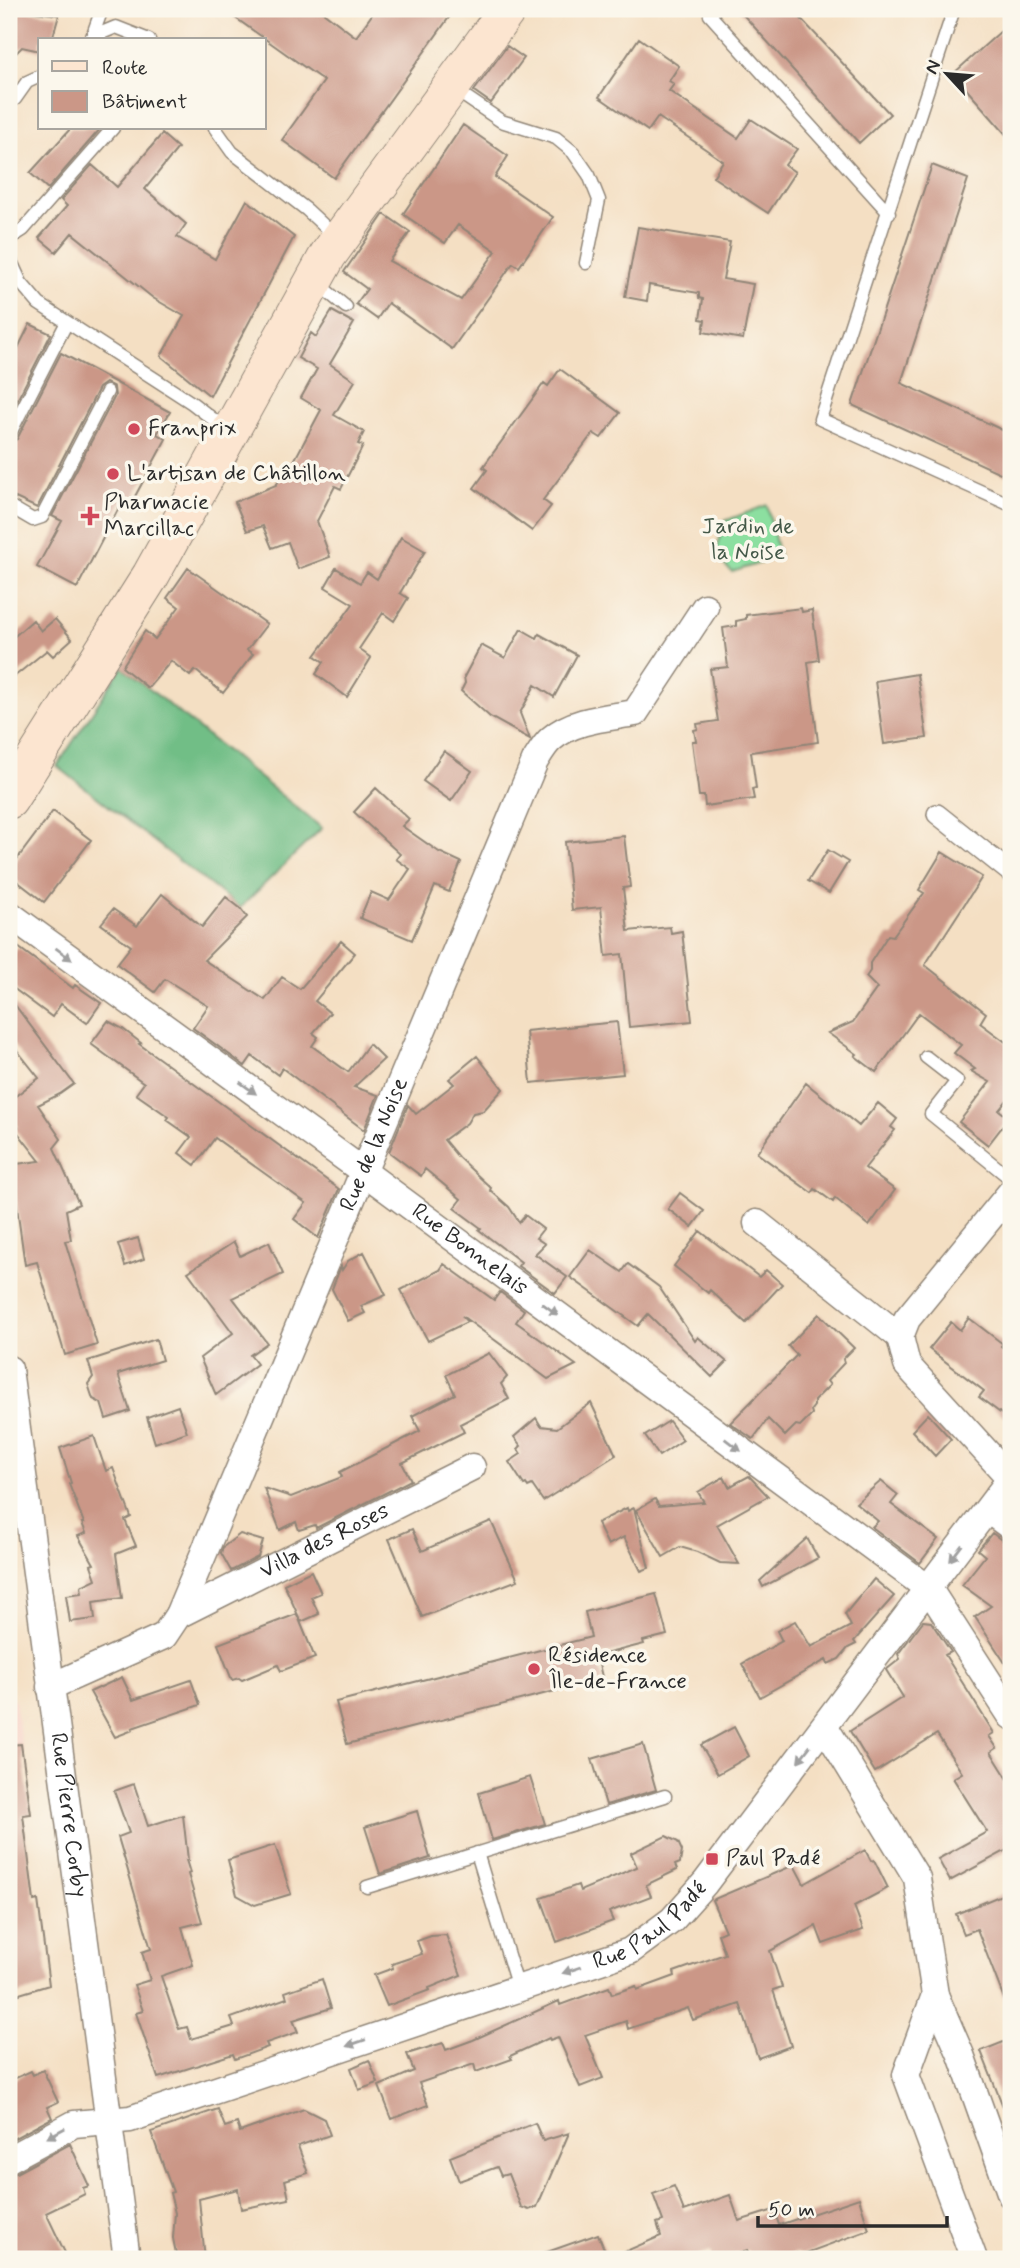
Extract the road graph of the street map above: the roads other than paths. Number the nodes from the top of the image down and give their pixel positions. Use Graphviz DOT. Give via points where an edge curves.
graph roads {
  1 [pos="102,9"];
  2 [pos="508,9"];
  3 [pos="715,9"];
  4 [pos="954,9"];
  5 [pos="91,38"];
  6 [pos="144,38"];
  7 [pos="38,77"];
  8 [pos="451,86"];
  9 [pos="15,99"];
  10 [pos="111,130"];
  11 [pos="216,130"];
  12 [pos="889,213"];
  13 [pos="9,239"];
  14 [pos="339,240"];
  15 [pos="9,257"];
  16 [pos="586,263"];
  17 [pos="314,280"];
  18 [pos="346,307"];
  19 [pos="66,322"];
  20 [pos="107,392"];
  21 [pos="230,432"];
  22 [pos="9,435"];
  23 [pos="1011,505"];
  24 [pos="9,506"];
  25 [pos="705,607"];
  26 [pos="9,800"];
  27 [pos="937,814"];
  28 [pos="1011,873"];
  29 [pos="9,914"];
  30 [pos="926,1057"];
  31 [pos="364,1172"];
  32 [pos="1011,1179"];
  33 [pos="1011,1192"];
  34 [pos="757,1223"];
  35 [pos="900,1337"];
  36 [pos="9,1369"];
  37 [pos="472,1467"];
  38 [pos="1011,1479"];
  39 [pos="16,1483"];
  40 [pos="988,1510"];
  41 [pos="1011,1527"];
  42 [pos="929,1589"];
  43 [pos="178,1615"];
  44 [pos="50,1686"];
  45 [pos="1011,1716"];
  46 [pos="825,1727"];
  47 [pos="665,1796"];
  48 [pos="477,1853"];
  49 [pos="367,1887"];
  50 [pos="518,1988"];
  51 [pos="935,1995"];
  52 [pos="108,2120"];
  53 [pos="9,2159"];
  54 [pos="1011,2195"];
  55 [pos="127,2259"];
  56 [pos="974,2259"];
  1 -- 5 [label="lane"];
  2 -- 8 [label="main road"];
  3 -- 12 [label="lane" via="710,15"];
  4 -- 12 [label="lane"];
  5 -- 6 [label="lane" via="116,27"];
  7 -- 9 [label="lane" via="27,82"];
  8 -- 14 [label="main road"];
  8 -- 16 [label="lane" via="501,121 555,138 573,152 599,200"];
  10 -- 13 [label="lane" via="23,230"];
  11 -- 14 [label="lane" via="232,152"];
  12 -- 23 [label="lane" via="820,419"];
  14 -- 17 [label="main road"];
  15 -- 19 [label="lane" via="21,284 39,304"];
  17 -- 18 [label="lane"];
  17 -- 21 [label="main road"];
  19 -- 21 [label="lane" via="192,402"];
  19 -- 22 [label="lane"];
  20 -- 24 [label="lane" via="42,517 33,520"];
  21 -- 26 [label="main road" via="151,575"];
  25 -- 31 [label="street, Rue de la Noise" via="635,713 566,728 535,761"];
  27 -- 28 [label="street"];
  29 -- 31 [label="street, Rue Bonnelais, one-way"];
  30 -- 32 [label="lane" via="957,1081 931,1114"];
  31 -- 42 [label="street, Rue Bonnelais, one-way"];
  31 -- 43 [label="street, Rue de la Noise"];
  33 -- 35 [label="street" via="907,1320"];
  34 -- 35 [label="street"];
  35 -- 38 [label="street" via="907,1364"];
  36 -- 39 [label="street, Rue Pierre Corby"];
  37 -- 43 [label="street, Villa des Roses"];
  38 -- 40 [label="street, Rue Paul Padé"];
  39 -- 44 [label="street, Rue Pierre Corby"];
  40 -- 41 [label="street"];
  40 -- 42 [label="street, Rue Paul Padé, one-way"];
  42 -- 45 [label="street"];
  42 -- 46 [label="street, Rue Paul Padé"];
  43 -- 44 [label="street, Rue de la Noise" via="164,1636"];
  44 -- 52 [label="street, Rue Pierre Corby"];
  46 -- 50 [label="street, Rue Paul Padé, one-way" via="672,1920 630,1951"];
  46 -- 51 [label="street" via="917,1878"];
  47 -- 48 [label="lane"];
  48 -- 49 [label="lane"];
  48 -- 50 [label="lane"];
  50 -- 52 [label="street, Rue Paul Padé, one-way" via="130,2119"];
  51 -- 54 [label="street"];
  51 -- 56 [label="street" via="906,2076"];
  52 -- 53 [label="street, Rue Paul Padé, one-way" via="74,2124"];
  52 -- 55 [label="street, Rue Pierre Corby"];
}
